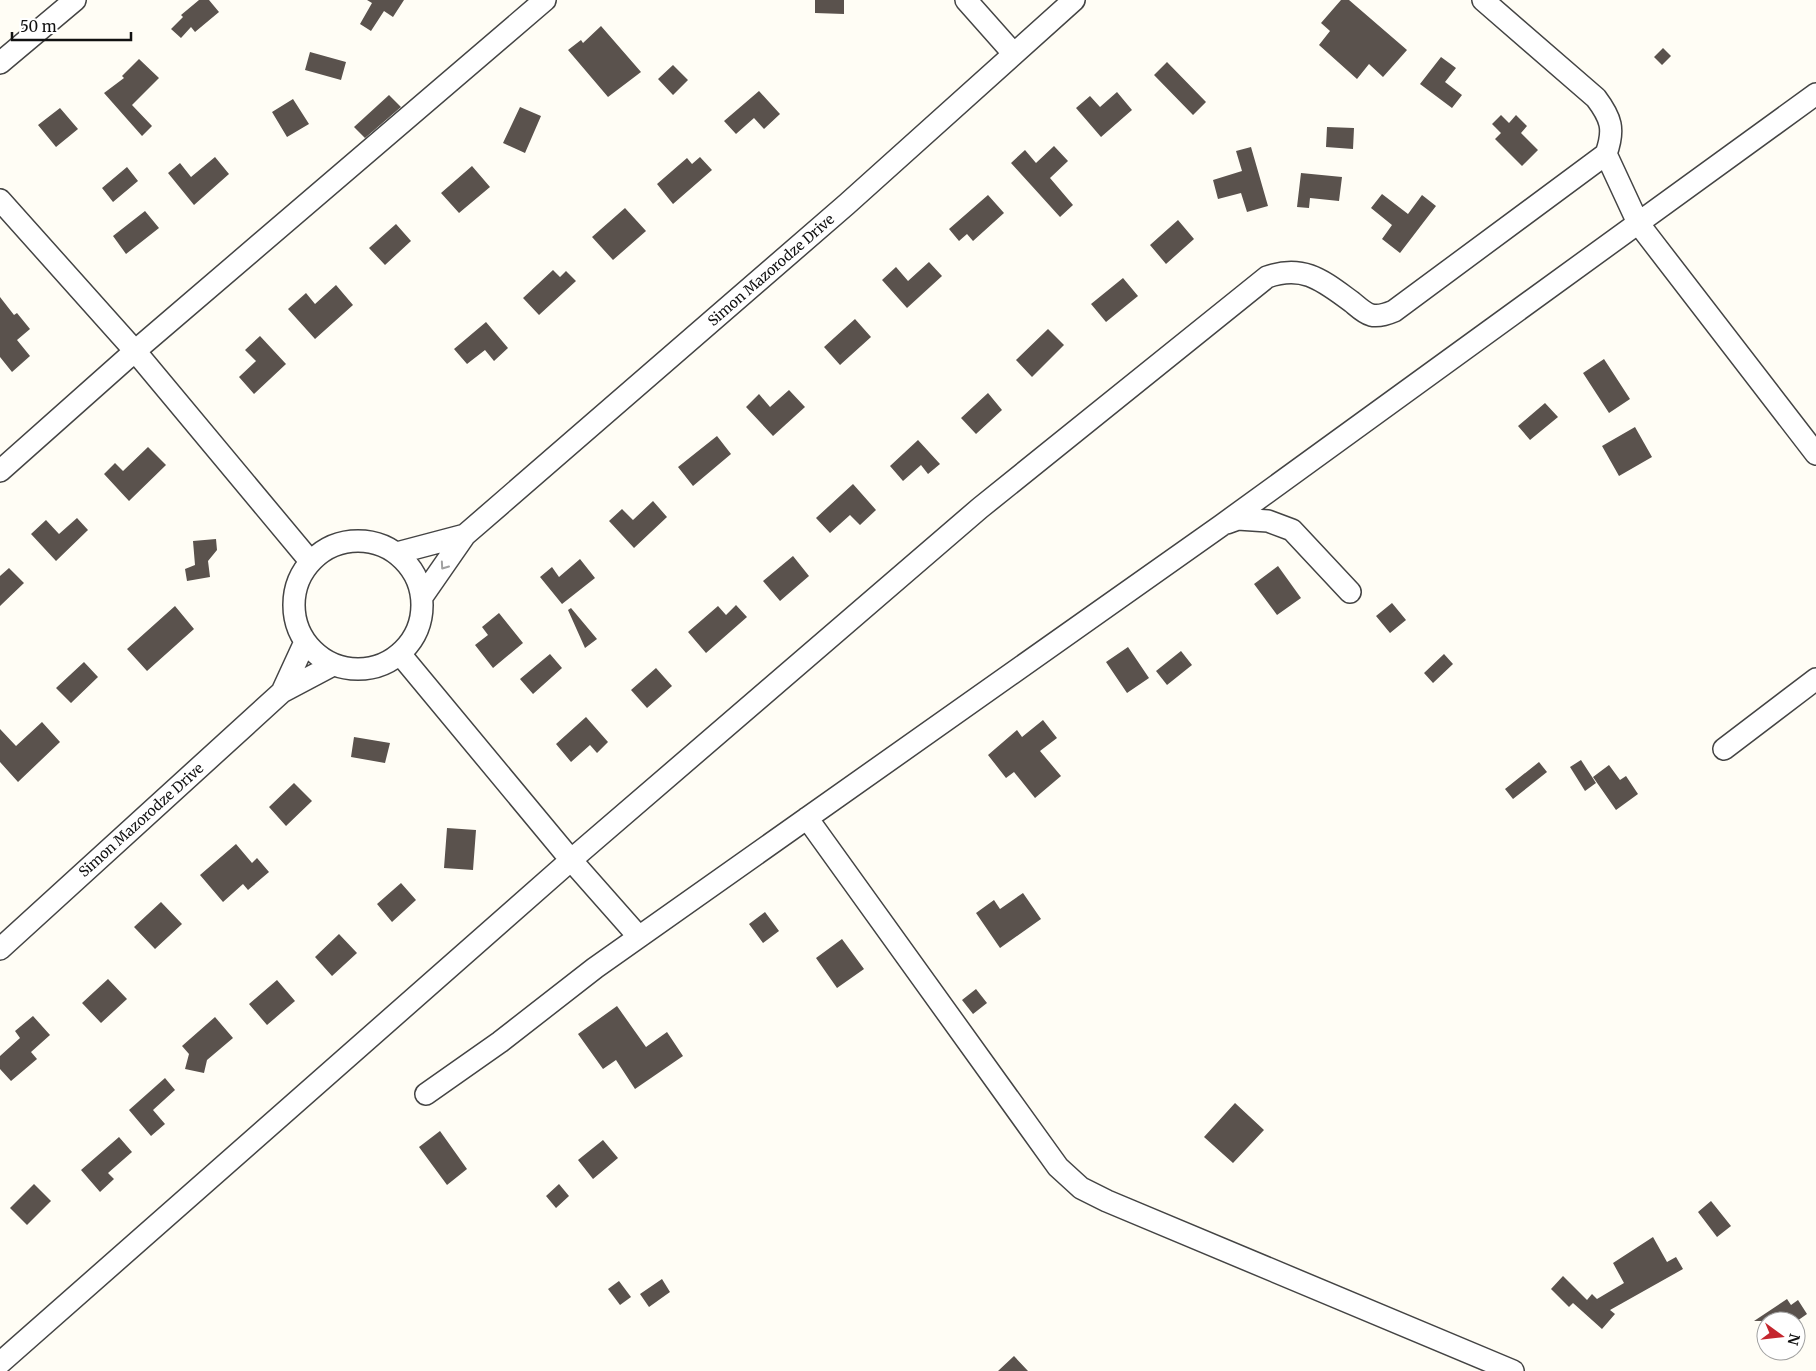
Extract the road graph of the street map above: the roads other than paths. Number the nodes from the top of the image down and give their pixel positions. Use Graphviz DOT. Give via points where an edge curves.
graph roads {
  1 [pos="75,0"];
  2 [pos="545,0"];
  3 [pos="966,0"];
  4 [pos="1074,0"];
  5 [pos="1483,0"];
  6 [pos="1013,53"];
  7 [pos="0,63"];
  8 [pos="1816,94"];
  9 [pos="1606,154"];
  10 [pos="0,200"];
  11 [pos="1638,223"];
  12 [pos="135,350"];
  13 [pos="1816,454"];
  14 [pos="0,471"];
  15 [pos="1222,525"];
  16 [pos="465,535"];
  17 [pos="397,553"];
  18 [pos="310,561"];
  19 [pos="1350,592"];
  20 [pos="422,597"];
  21 [pos="305,642"];
  22 [pos="400,654"];
  23 [pos="334,665"];
  24 [pos="1816,679"];
  25 [pos="282,692"];
  26 [pos="1724,749"];
  27 [pos="807,818"];
  28 [pos="571,860"];
  29 [pos="639,937"];
  30 [pos="0,949"];
  31 [pos="426,1094"];
  32 [pos="0,1363"];
  33 [pos="1513,1371"];
  1 -- 7 [label="street"];
  2 -- 12 [label="street"];
  3 -- 6 [label="street"];
  4 -- 6 [label="street, Simon Mazorodze Drive"];
  5 -- 9 [label="street" via="1596,98 1607,112 1611,128"];
  6 -- 16 [label="street, Simon Mazorodze Drive" via="847,204"];
  8 -- 11 [label="street"];
  9 -- 11 [label="street"];
  9 -- 28 [label="street" via="1387,314 1370,315 1319,278 1301,272 1281,272 1267,277 980,508"];
  10 -- 12 [label="street"];
  11 -- 13 [label="street"];
  11 -- 15 [label="street"];
  12 -- 14 [label="street"];
  12 -- 18 [label="street"];
  15 -- 19 [label="street" via="1238,519 1268,521 1292,530"];
  15 -- 27 [label="street"];
  16 -- 17 [label="street, Simon Mazorodze Drive"];
  16 -- 20 [label="street, Simon Mazorodze Drive, one-way"];
  17 -- 18 [label="street, Simon Mazorodze Drive" via="376,542 352,540 329,546"];
  17 -- 20 [label="street, Simon Mazorodze Drive" via="418,580"];
  18 -- 21 [label="street, Simon Mazorodze Drive" via="295,592 297,626"];
  20 -- 22 [label="street, Simon Mazorodze Drive" via="418,628"];
  21 -- 23 [label="street, Simon Mazorodze Drive"];
  21 -- 25 [label="street, Simon Mazorodze Drive"];
  22 -- 23 [label="street, Simon Mazorodze Drive" via="379,666 356,670"];
  22 -- 28 [label="street"];
  23 -- 25 [label="street, Simon Mazorodze Drive"];
  24 -- 26 [label="street"];
  25 -- 30 [label="street, Simon Mazorodze Drive"];
  27 -- 29 [label="street"];
  27 -- 33 [label="street" via="1058,1167 1081,1188"];
  28 -- 29 [label="street"];
  28 -- 32 [label="street"];
  29 -- 31 [label="street"];
}
